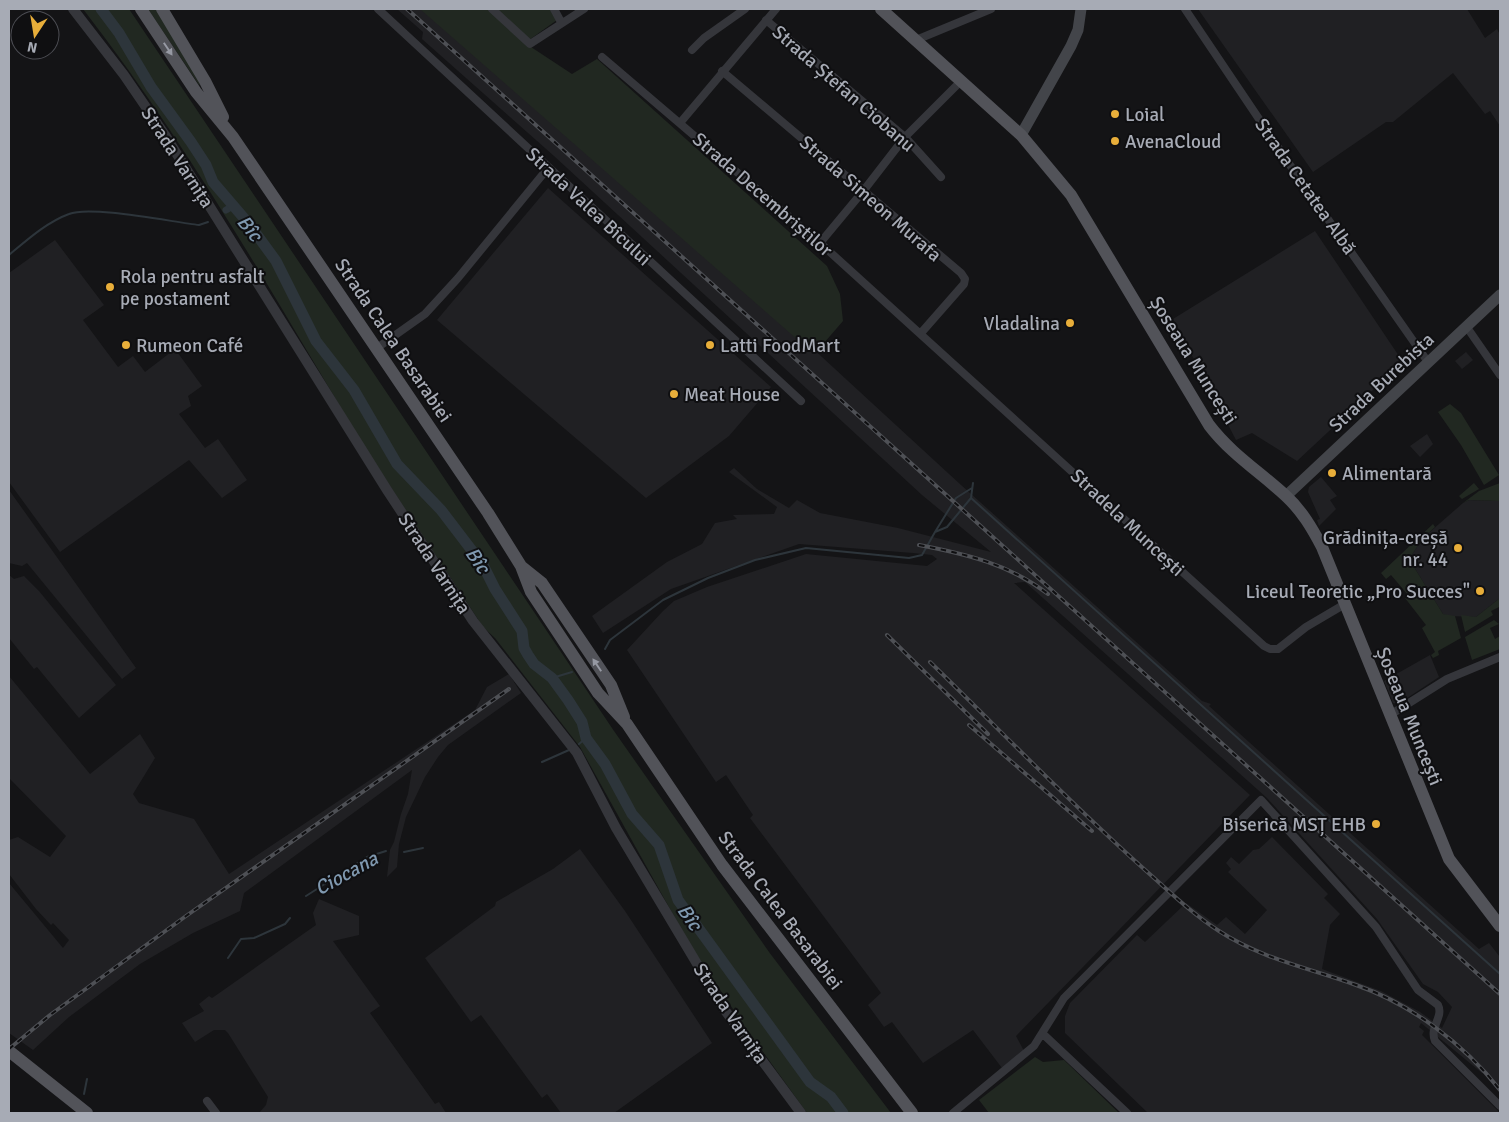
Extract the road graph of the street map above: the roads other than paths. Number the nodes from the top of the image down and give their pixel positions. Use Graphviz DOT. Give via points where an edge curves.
graph roads {
  1 [pos="73,9"];
  2 [pos="140,9"];
  3 [pos="162,9"];
  4 [pos="378,9"];
  5 [pos="492,9"];
  6 [pos="554,9"];
  7 [pos="584,9"];
  8 [pos="745,9"];
  9 [pos="776,9"];
  10 [pos="881,9"];
  11 [pos="991,9"];
  12 [pos="1081,9"];
  13 [pos="1185,9"];
  14 [pos="766,20"];
  15 [pos="561,22"];
  16 [pos="916,40"];
  17 [pos="692,50"];
  18 [pos="602,57"];
  19 [pos="722,71"];
  20 [pos="961,81"];
  21 [pos="680,123"];
  22 [pos="1021,135"];
  23 [pos="233,137"];
  24 [pos="905,137"];
  25 [pos="548,168"];
  26 [pos="941,177"];
  27 [pos="864,190"];
  28 [pos="820,242"];
  29 [pos="1500,295"];
  30 [pos="1466,326"];
  31 [pos="921,334"];
  32 [pos="377,348"];
  33 [pos="1428,362"];
  34 [pos="1500,375"];
  35 [pos="801,401"];
  36 [pos="1286,496"];
  37 [pos="520,566"];
  38 [pos="1345,604"];
  39 [pos="558,607"];
  40 [pos="546,614"];
  41 [pos="1500,657"];
  42 [pos="611,685"];
  43 [pos="598,693"];
  44 [pos="1390,715"];
  45 [pos="627,724"];
  46 [pos="1500,926"];
  47 [pos="1043,1034"];
  48 [pos="9,1050"];
  49 [pos="207,1101"];
  50 [pos="1500,1106"];
  51 [pos="88,1113"];
  52 [pos="216,1113"];
  53 [pos="801,1113"];
  54 [pos="912,1113"];
  55 [pos="952,1113"];
  56 [pos="1127,1113"];
  1 -- 53 [label="street, Strada Varnița" via="166,135 387,490 473,620 577,752 616,828 724,1009"];
  2 -- 23 [label="main road, Strada Calea Basarabiei, one-way" via="196,92"];
  3 -- 23 [label="main road, Strada Calea Basarabiei" via="205,81"];
  4 -- 25 [label="street, Strada Valea Bîcului"];
  5 -- 15 [label="street" via="530,44"];
  6 -- 15 [label="street"];
  7 -- 15 [label="street"];
  8 -- 17 [label="street"];
  9 -- 14 [label="street"];
  10 -- 16 [label="main road, Șoseaua Muncești"];
  11 -- 16 [label="street"];
  12 -- 22 [label="main road" via="1072,46"];
  13 -- 33 [label="street, Strada Cetatea Albă"];
  14 -- 19 [label="street"];
  14 -- 24 [label="street, Strada Ștefan Ciobanu"];
  16 -- 20 [label="main road, Șoseaua Muncești"];
  18 -- 21 [label="street, Strada Decembriștilor"];
  19 -- 21 [label="street"];
  19 -- 27 [label="street, Strada Simeon Murafa"];
  20 -- 22 [label="main road, Șoseaua Muncești"];
  20 -- 24 [label="street"];
  21 -- 28 [label="street, Strada Decembriștilor"];
  22 -- 36 [label="main road, Șoseaua Muncești" via="1071,195 1209,425 1230,450"];
  23 -- 32 [label="main road, Strada Calea Basarabiei"];
  24 -- 26 [label="street, Strada Ștefan Ciobanu"];
  24 -- 27 [label="street"];
  25 -- 32 [label="street" via="425,314"];
  25 -- 35 [label="street, Strada Valea Bîcului"];
  27 -- 28 [label="street"];
  27 -- 31 [label="street, Strada Simeon Murafa" via="963,276 964,284"];
  28 -- 31 [label="street, Strada Decembriștilor"];
  29 -- 30 [label="main road, Strada Burebista"];
  30 -- 33 [label="main road, Strada Burebista"];
  30 -- 34 [label="street"];
  31 -- 38 [label="street, Stradela Muncești" via="1270,650 1278,649 1306,627"];
  32 -- 37 [label="main road, Strada Calea Basarabiei"];
  33 -- 36 [label="main road, Strada Burebista"];
  36 -- 38 [label="main road, Șoseaua Muncești" via="1311,526"];
  37 -- 39 [label="main road, Strada Calea Basarabiei" via="542,583"];
  37 -- 40 [label="main road, Strada Calea Basarabiei" via="531,592"];
  38 -- 44 [label="main road, Șoseaua Muncești"];
  39 -- 40 [label="main road" via="551,607"];
  42 -- 39 [label="main road, Strada Calea Basarabiei, one-way"];
  40 -- 43 [label="main road, Strada Calea Basarabiei"];
  41 -- 44 [label="street" via="1447,679"];
  42 -- 43 [label="main road"];
  42 -- 45 [label="main road, Strada Calea Basarabiei"];
  43 -- 45 [label="main road, Strada Calea Basarabiei"];
  44 -- 46 [label="main road, Șoseaua Muncești" via="1449,859"];
  45 -- 54 [label="main road, Strada Calea Basarabiei" via="722,865"];
  47 -- 50 [label="street" via="1064,998 1261,800 1376,927 1418,990 1438,1004 1440,1014 1432,1031 1435,1040"];
  47 -- 55 [label="street" via="1024,1056"];
  47 -- 56 [label="street"];
  48 -- 51 [label="main road"];
  49 -- 52 [label="street"];
}
